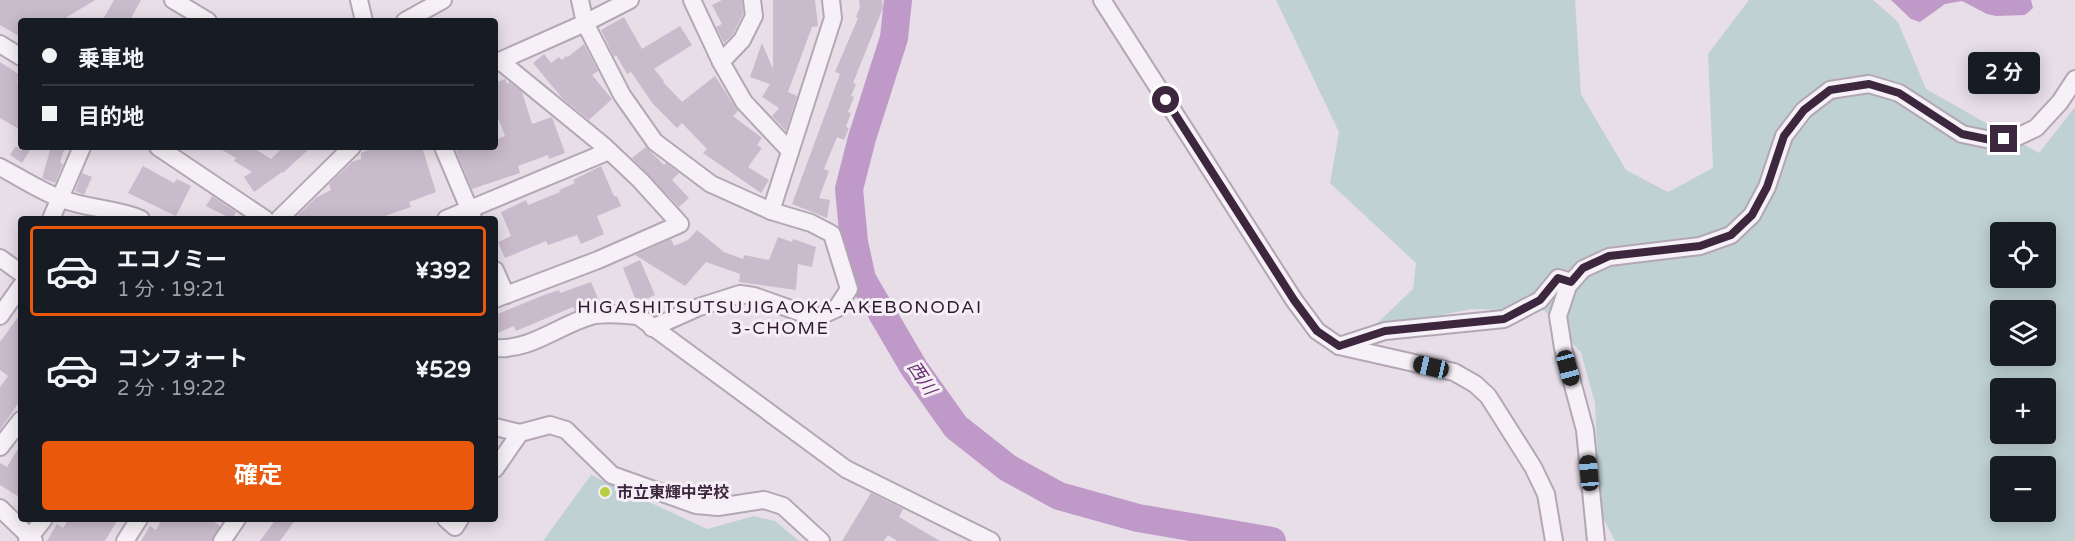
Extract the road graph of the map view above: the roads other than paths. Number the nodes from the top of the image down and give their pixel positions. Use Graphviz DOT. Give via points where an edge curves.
graph roads {
  1 [pos="173,0"];
  2 [pos="359,0"];
  3 [pos="443,0"];
  4 [pos="580,0"];
  5 [pos="630,0"];
  6 [pos="692,0"];
  7 [pos="752,0"];
  8 [pos="831,0"];
  9 [pos="1102,0"];
  10 [pos="203,18"];
  11 [pos="363,18"];
  12 [pos="410,18"];
  13 [pos="585,23"];
  14 [pos="0,44"];
  15 [pos="18,55"];
  16 [pos="498,62"];
  17 [pos="722,62"];
  18 [pos="498,63"];
  19 [pos="2075,79"];
  20 [pos="81,150"];
  21 [pos="162,150"];
  22 [pos="349,150"];
  23 [pos="444,150"];
  24 [pos="609,151"];
  25 [pos="790,151"];
  26 [pos="0,167"];
  27 [pos="59,198"];
  28 [pos="771,211"];
  29 [pos="471,214"];
  30 [pos="52,216"];
  31 [pos="133,216"];
  32 [pos="261,216"];
  33 [pos="282,216"];
  34 [pos="0,258"];
  35 [pos="18,271"];
  36 [pos="1571,282"];
  37 [pos="18,290"];
  38 [pos="500,297"];
  39 [pos="0,316"];
  40 [pos="652,328"];
  41 [pos="1339,346"];
  42 [pos="498,348"];
  43 [pos="18,424"];
  44 [pos="498,428"];
  45 [pos="520,433"];
  46 [pos="0,447"];
  47 [pos="498,465"];
  48 [pos="0,508"];
  49 [pos="42,522"];
  50 [pos="138,522"];
  51 [pos="235,522"];
  52 [pos="968,536"];
  53 [pos="30,540"];
  54 [pos="124,541"];
  55 [pos="222,541"];
  56 [pos="821,541"];
  57 [pos="991,541"];
  58 [pos="1554,541"];
  59 [pos="1596,541"];
  1 -- 10 [label="street"];
  2 -- 11 [label="street"];
  3 -- 12 [label="street"];
  4 -- 13 [label="street"];
  5 -- 13 [label="street"];
  6 -- 17 [label="street"];
  7 -- 17 [label="street" via="754,16 742,40"];
  8 -- 25 [label="street" via="833,18"];
  9 -- 41 [label="street" via="1294,300 1317,331"];
  13 -- 16 [label="street"];
  13 -- 28 [label="street" via="622,95 656,142 711,184"];
  14 -- 15 [label="street"];
  17 -- 25 [label="street" via="744,102"];
  18 -- 24 [label="street"];
  19 -- 36 [label="street" via="2036,128 2017,137 1991,140 1962,134 1899,93 1869,84 1830,90 1804,110 1784,136 1752,215 1731,235 1700,246 1609,256 1583,268"];
  20 -- 27 [label="street"];
  21 -- 32 [label="street"];
  22 -- 33 [label="street"];
  23 -- 29 [label="street"];
  24 -- 29 [label="street"];
  24 -- 38 [label="street" via="680,224"];
  25 -- 28 [label="street"];
  26 -- 27 [label="street"];
  27 -- 30 [label="street"];
  27 -- 31 [label="street"];
  28 -- 40 [label="street" via="832,234 849,289 836,309 816,318 740,294"];
  34 -- 35 [label="street"];
  36 -- 41 [label="street" via="1558,278 1540,300 1504,319 1385,331"];
  36 -- 59 [label="street" via="1558,315 1585,430"];
  37 -- 39 [label="street"];
  40 -- 42 [label="street" via="638,316 593,315 532,342"];
  40 -- 52 [label="street" via="846,470"];
  41 -- 58 [label="street" via="1454,372 1475,384 1488,396 1533,467 1546,494"];
  43 -- 46 [label="street"];
  44 -- 45 [label="street"];
  45 -- 47 [label="street"];
  45 -- 56 [label="street" via="550,425 566,430 612,476 696,505 718,507 764,500 783,506"];
  48 -- 53 [label="street"];
  49 -- 53 [label="street"];
  50 -- 54 [label="street"];
  51 -- 55 [label="street"];
  52 -- 57 [label="street"];
}
